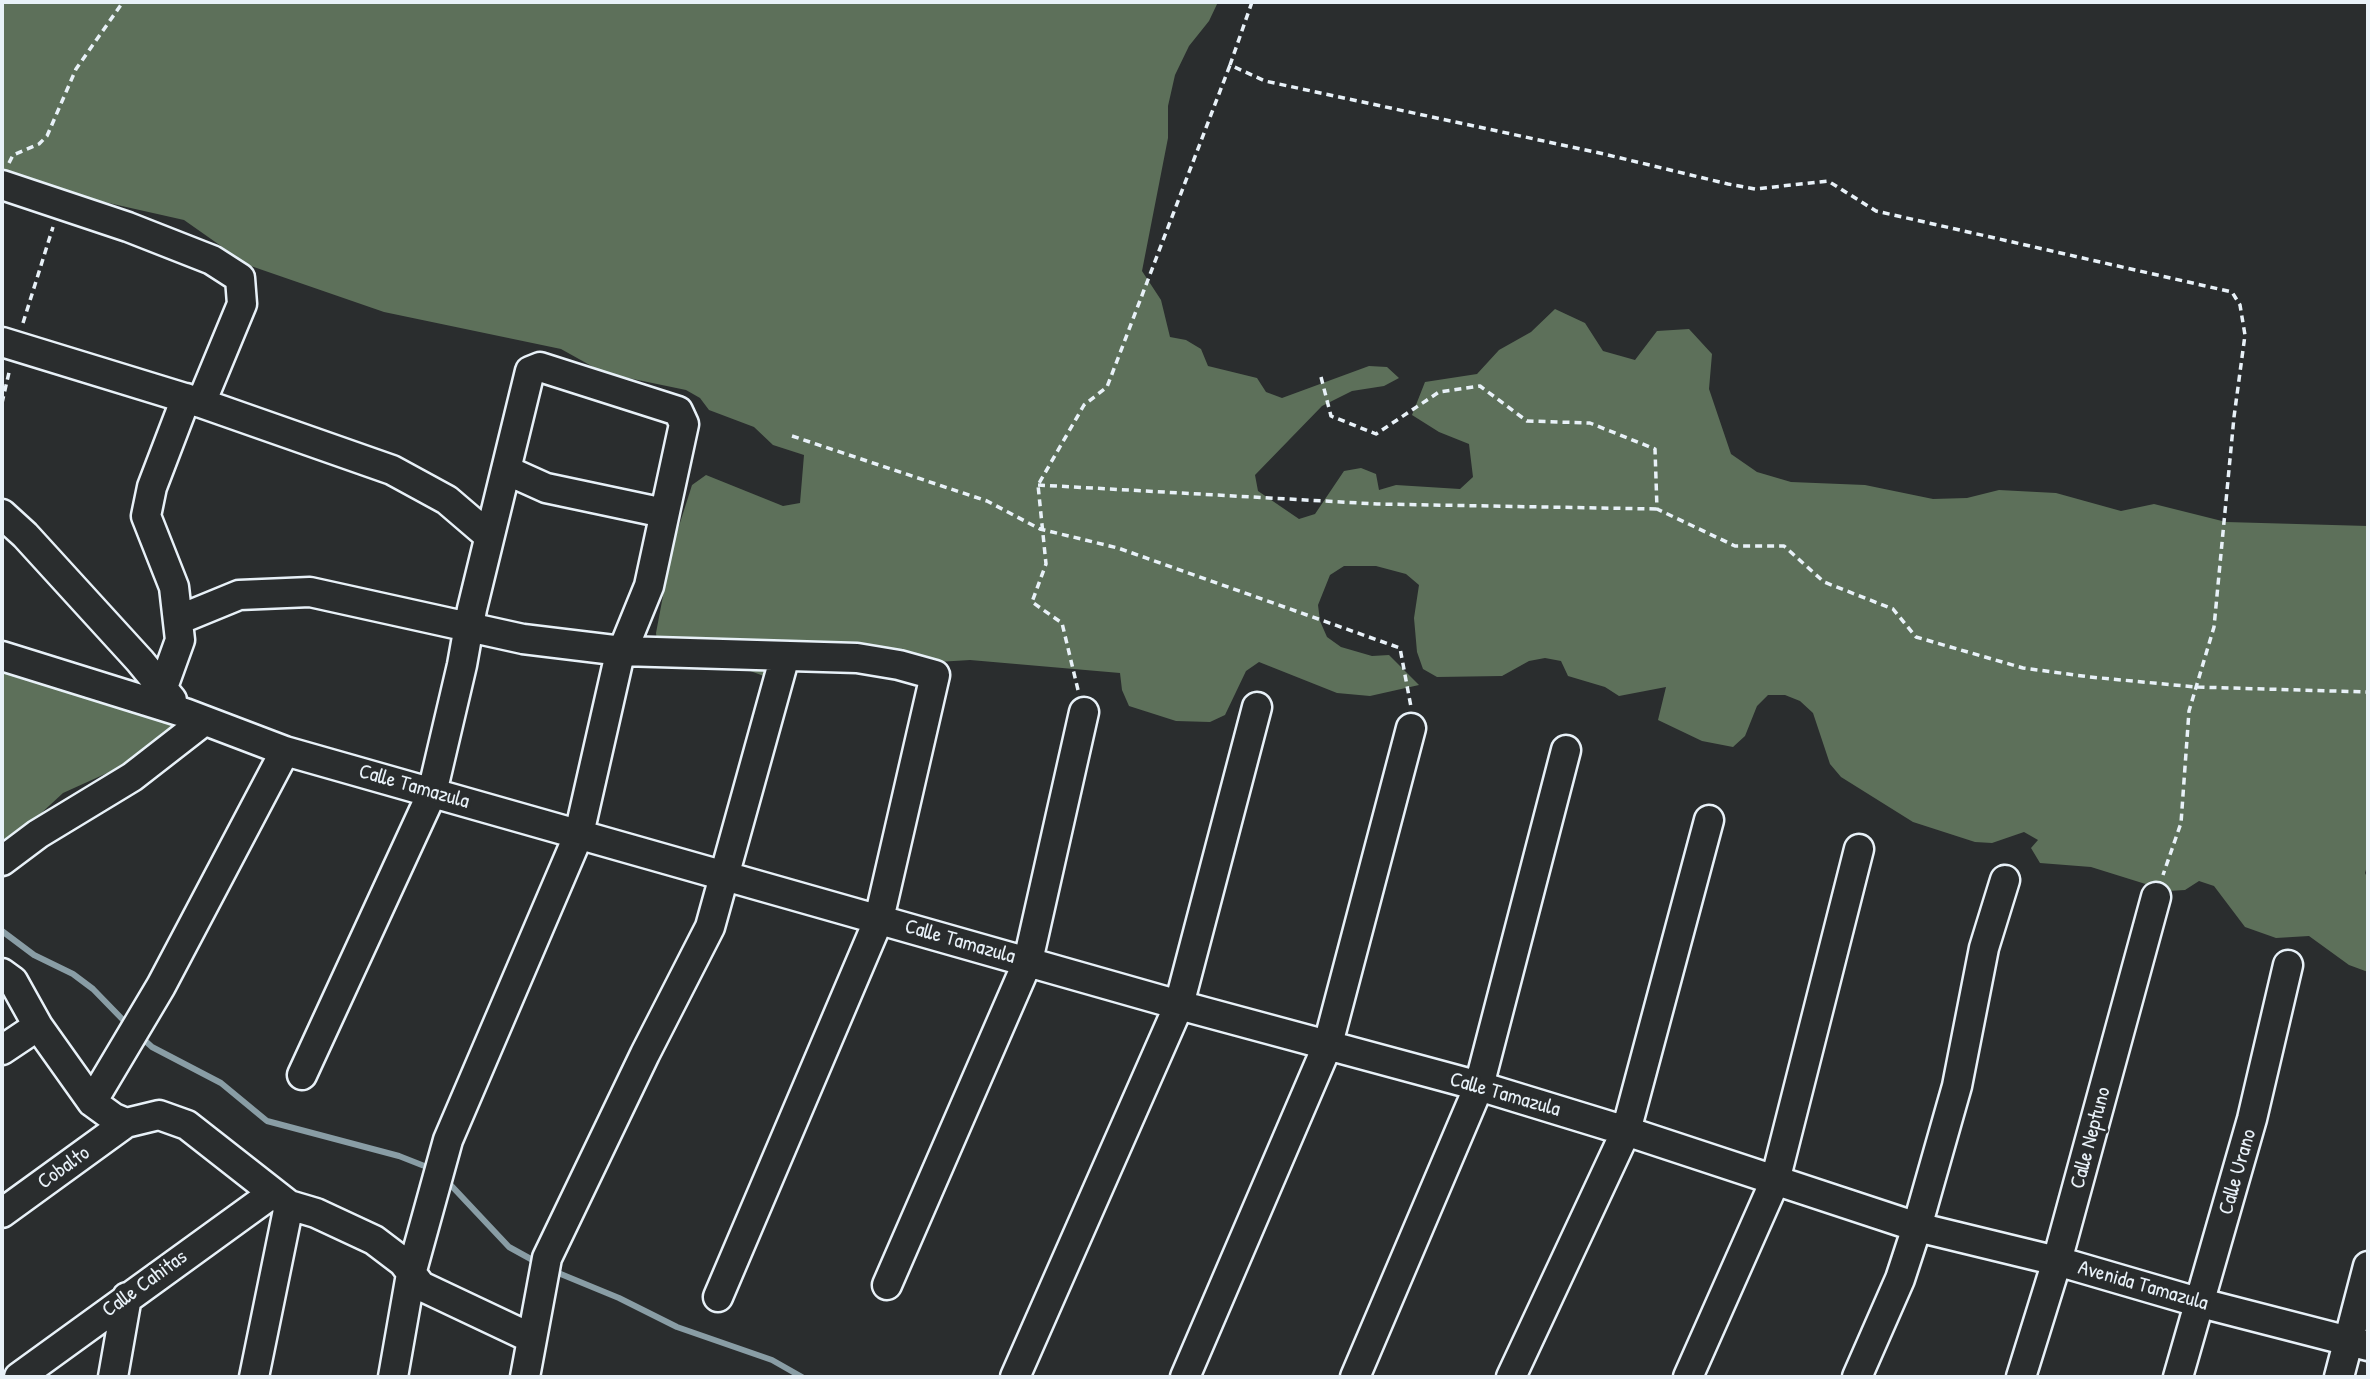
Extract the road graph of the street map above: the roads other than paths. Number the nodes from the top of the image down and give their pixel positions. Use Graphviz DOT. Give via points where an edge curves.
graph roads {
  1 [pos="2,185"];
  2 [pos="8,345"];
  3 [pos="194,400"];
  4 [pos="506,470"];
  5 [pos="664,513"];
  6 [pos="2,514"];
  7 [pos="489,536"];
  8 [pos="178,620"];
  9 [pos="469,625"];
  10 [pos="622,651"];
  11 [pos="2,656"];
  12 [pos="785,656"];
  13 [pos="162,690"];
  14 [pos="1256,707"];
  15 [pos="1084,712"];
  16 [pos="195,717"];
  17 [pos="1411,728"];
  18 [pos="1566,750"];
  19 [pos="285,751"];
  20 [pos="432,793"];
  21 [pos="1709,820"];
  22 [pos="579,834"];
  23 [pos="1859,849"];
  24 [pos="2,861"];
  25 [pos="727,877"];
  26 [pos="2006,880"];
  27 [pos="2156,897"];
  28 [pos="879,919"];
  29 [pos="1028,961"];
  30 [pos="2288,965"];
  31 [pos="2,973"];
  32 [pos="1179,1005"];
  33 [pos="38,1026"];
  34 [pos="1328,1044"];
  35 [pos="2,1050"];
  36 [pos="302,1075"];
  37 [pos="1479,1086"];
  38 [pos="93,1102"];
  39 [pos="126,1123"];
  40 [pos="1626,1131"];
  41 [pos="1775,1181"];
  42 [pos="281,1199"];
  43 [pos="2,1213"];
  44 [pos="1917,1227"];
  45 [pos="2057,1261"];
  46 [pos="2368,1266"];
  47 [pos="411,1274"];
  48 [pos="887,1285"];
  49 [pos="127,1297"];
  50 [pos="718,1297"];
  51 [pos="2201,1303"];
  52 [pos="531,1338"];
  53 [pos="2359,1344"];
  54 [pos="19,1377"];
  55 [pos="113,1377"];
  56 [pos="254,1377"];
  57 [pos="393,1377"];
  58 [pos="525,1377"];
  59 [pos="1015,1377"];
  60 [pos="1185,1377"];
  61 [pos="1355,1377"];
  62 [pos="1511,1377"];
  63 [pos="1688,1377"];
  64 [pos="1857,1377"];
  65 [pos="2021,1377"];
  66 [pos="2178,1377"];
  67 [pos="2339,1377"];
  1 -- 3 [label="street" via="212,260 240,278 242,304"];
  2 -- 3 [label="street"];
  3 -- 7 [label="street" via="412,479 464,512"];
  3 -- 8 [label="street" via="152,486 146,516 174,587"];
  4 -- 5 [label="street" via="546,488"];
  4 -- 5 [label="street" via="530,371 540,367 678,411 684,424"];
  4 -- 7 [label="street"];
  5 -- 10 [label="street" via="645,598"];
  6 -- 13 [label="street"];
  7 -- 9 [label="street"];
  8 -- 9 [label="street" via="239,595 310,593"];
  8 -- 13 [label="street" via="180,640"];
  9 -- 10 [label="street" via="523,639"];
  9 -- 20 [label="street"];
  10 -- 12 [label="street"];
  10 -- 22 [label="street"];
  11 -- 16 [label="street, Calle Tamazula"];
  12 -- 25 [label="street"];
  12 -- 28 [label="street" via="857,658 935,675"];
  13 -- 16 [label="street"];
  14 -- 32 [label="street"];
  15 -- 29 [label="street"];
  16 -- 19 [label="street, Calle Tamazula"];
  16 -- 24 [label="street" via="132,777"];
  17 -- 34 [label="street"];
  18 -- 37 [label="street"];
  19 -- 20 [label="street, Calle Tamazula"];
  19 -- 38 [label="street" via="161,986"];
  20 -- 22 [label="street, Calle Tamazula"];
  20 -- 36 [label="street"];
  21 -- 40 [label="street"];
  22 -- 25 [label="street, Calle Tamazula"];
  22 -- 47 [label="street" via="448,1140"];
  23 -- 41 [label="street"];
  25 -- 28 [label="street, Calle Tamazula"];
  25 -- 52 [label="street" via="710,927 547,1258"];
  26 -- 44 [label="street" via="1981,961 1957,1086"];
  27 -- 45 [label="street, Calle Neptuno"];
  28 -- 29 [label="street, Calle Tamazula"];
  28 -- 50 [label="street"];
  29 -- 32 [label="street, Calle Tamazula"];
  29 -- 48 [label="street"];
  30 -- 51 [label="street, Calle Urano" via="2252,1119"];
  31 -- 33 [label="street" via="13,981"];
  32 -- 34 [label="street, Calle Tamazula"];
  32 -- 59 [label="street"];
  33 -- 35 [label="street"];
  33 -- 38 [label="street"];
  34 -- 37 [label="street, Calle Tamazula"];
  34 -- 60 [label="street"];
  37 -- 40 [label="street, Calle Tamazula"];
  37 -- 61 [label="street"];
  38 -- 39 [label="street"];
  39 -- 42 [label="street" via="159,1115 187,1125"];
  39 -- 43 [label="street, Cobalto"];
  40 -- 41 [label="street, Calle Tamazula"];
  40 -- 62 [label="street"];
  41 -- 44 [label="street, Calle Tamazula"];
  41 -- 63 [label="street"];
  42 -- 47 [label="street" via="374,1240"];
  42 -- 49 [label="street, Calle Cahitas"];
  42 -- 56 [label="street"];
  44 -- 45 [label="street, Avenida Tamazula"];
  44 -- 64 [label="street" via="1900,1279"];
  45 -- 51 [label="street, Avenida Tamazula"];
  45 -- 65 [label="street, Calle Neptuno"];
  46 -- 53 [label="street"];
  47 -- 52 [label="street" via="421,1286"];
  47 -- 57 [label="street"];
  49 -- 54 [label="street, Calle Cahitas"];
  49 -- 55 [label="street"];
  51 -- 53 [label="street, Avenida Tamazula"];
  51 -- 66 [label="street, Calle Urano"];
  52 -- 58 [label="street"];
  53 -- 67 [label="street"];
}
